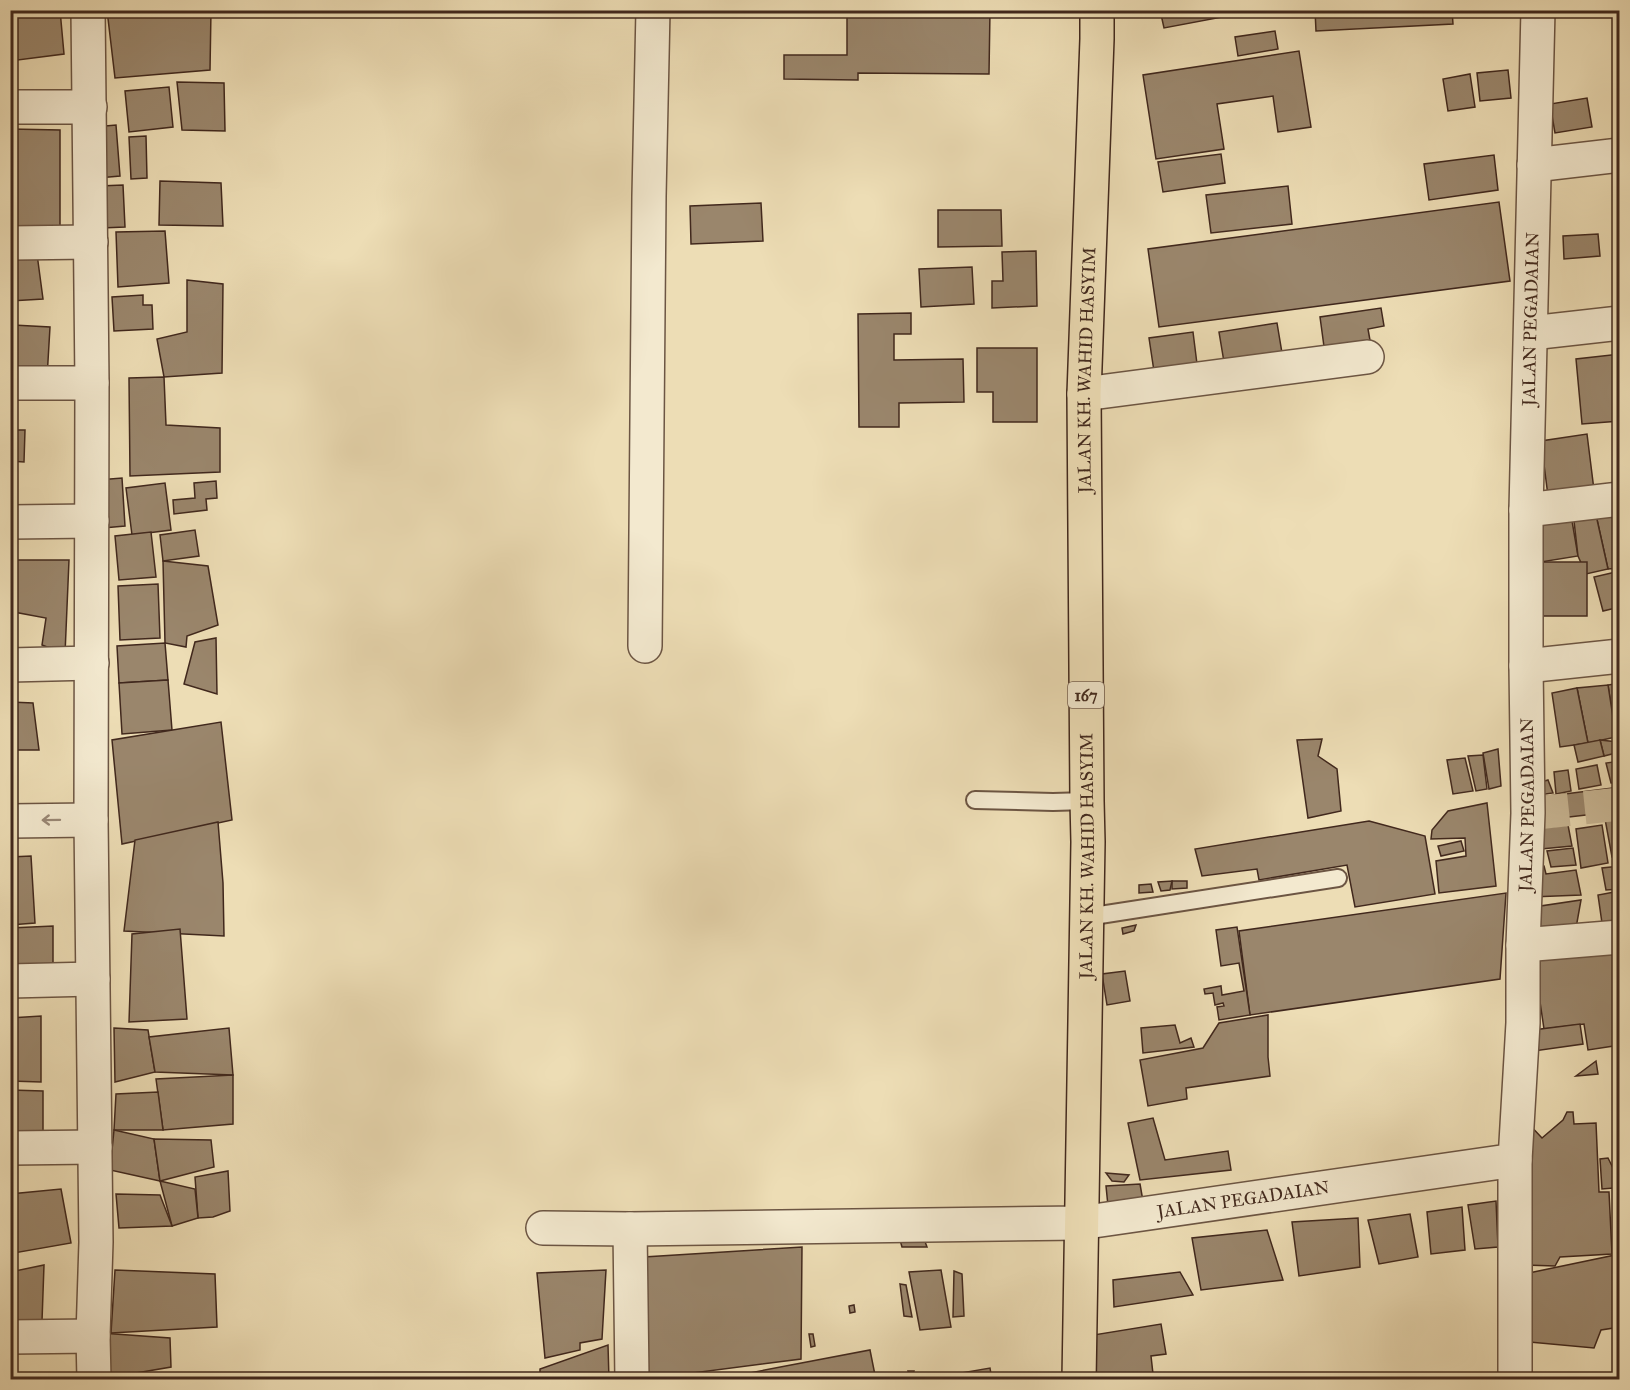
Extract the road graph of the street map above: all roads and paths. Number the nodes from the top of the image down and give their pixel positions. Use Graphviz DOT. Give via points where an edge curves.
graph roads {
  1 [pos="88,10"];
  2 [pos="653,10"];
  3 [pos="1097,10"];
  4 [pos="1538,10"];
  5 [pos="90,107"];
  6 [pos="10,108"];
  7 [pos="1620,154"];
  8 [pos="1534,165"];
  9 [pos="91,242"];
  10 [pos="10,243"];
  11 [pos="1620,323"];
  12 [pos="1532,333"];
  13 [pos="1367,357"];
  14 [pos="92,383"];
  15 [pos="10,384"];
  16 [pos="1084,394"];
  17 [pos="1620,499"];
  18 [pos="1526,510"];
  19 [pos="92,521"];
  20 [pos="10,522"];
  21 [pos="645,646"];
  22 [pos="1620,656"];
  23 [pos="92,663"];
  24 [pos="10,665"];
  25 [pos="1526,666"];
  26 [pos="975,800"];
  27 [pos="1087,801"];
  28 [pos="91,820"];
  29 [pos="10,821"];
  30 [pos="1338,878"];
  31 [pos="1087,917"];
  32 [pos="1620,937"];
  33 [pos="1523,945"];
  34 [pos="93,979"];
  35 [pos="10,981"];
  36 [pos="95,1147"];
  37 [pos="10,1148"];
  38 [pos="1515,1160"];
  39 [pos="1080,1223"];
  40 [pos="543,1228"];
  41 [pos="630,1229"];
  42 [pos="93,1336"];
  43 [pos="10,1337"];
  44 [pos="94,1380"];
  45 [pos="632,1380"];
  46 [pos="1079,1380"];
  47 [pos="1515,1380"];
  1 -- 5 [label="street"];
  2 -- 21 [label="street"];
  3 -- 16 [label="main road, JALAN KH. WAHID HASYIM / 167"];
  4 -- 8 [label="street, JALAN PEGADAIAN"];
  5 -- 6 [label="street"];
  5 -- 9 [label="street"];
  7 -- 8 [label="street"];
  8 -- 12 [label="street, JALAN PEGADAIAN"];
  9 -- 10 [label="street"];
  9 -- 14 [label="street"];
  11 -- 12 [label="street"];
  12 -- 18 [label="street, JALAN PEGADAIAN"];
  13 -- 16 [label="street"];
  14 -- 15 [label="street"];
  14 -- 19 [label="street"];
  16 -- 27 [label="main road, JALAN KH. WAHID HASYIM / 167"];
  17 -- 18 [label="street"];
  18 -- 25 [label="street, JALAN PEGADAIAN"];
  19 -- 20 [label="street"];
  19 -- 23 [label="street"];
  22 -- 25 [label="street"];
  23 -- 24 [label="street"];
  23 -- 28 [label="street"];
  25 -- 33 [label="street, JALAN PEGADAIAN" via="1532,813"];
  26 -- 27 [label="lane"];
  27 -- 31 [label="main road, JALAN KH. WAHID HASYIM / 167"];
  28 -- 29 [label="street, one-way"];
  28 -- 34 [label="street"];
  30 -- 31 [label="lane"];
  31 -- 39 [label="main road, JALAN KH. WAHID HASYIM / 167"];
  32 -- 33 [label="street"];
  33 -- 38 [label="street, JALAN PEGADAIAN"];
  34 -- 35 [label="street"];
  34 -- 36 [label="street"];
  36 -- 37 [label="street"];
  36 -- 42 [label="street"];
  38 -- 39 [label="street, JALAN PEGADAIAN"];
  38 -- 47 [label="street"];
  39 -- 41 [label="street, JALAN PEGADAIAN"];
  39 -- 46 [label="main road, JALAN KH. WAHID HASYIM / 167"];
  40 -- 41 [label="street, JALAN PEGADAIAN"];
  41 -- 45 [label="street"];
  42 -- 43 [label="street"];
  42 -- 44 [label="street"];
}
